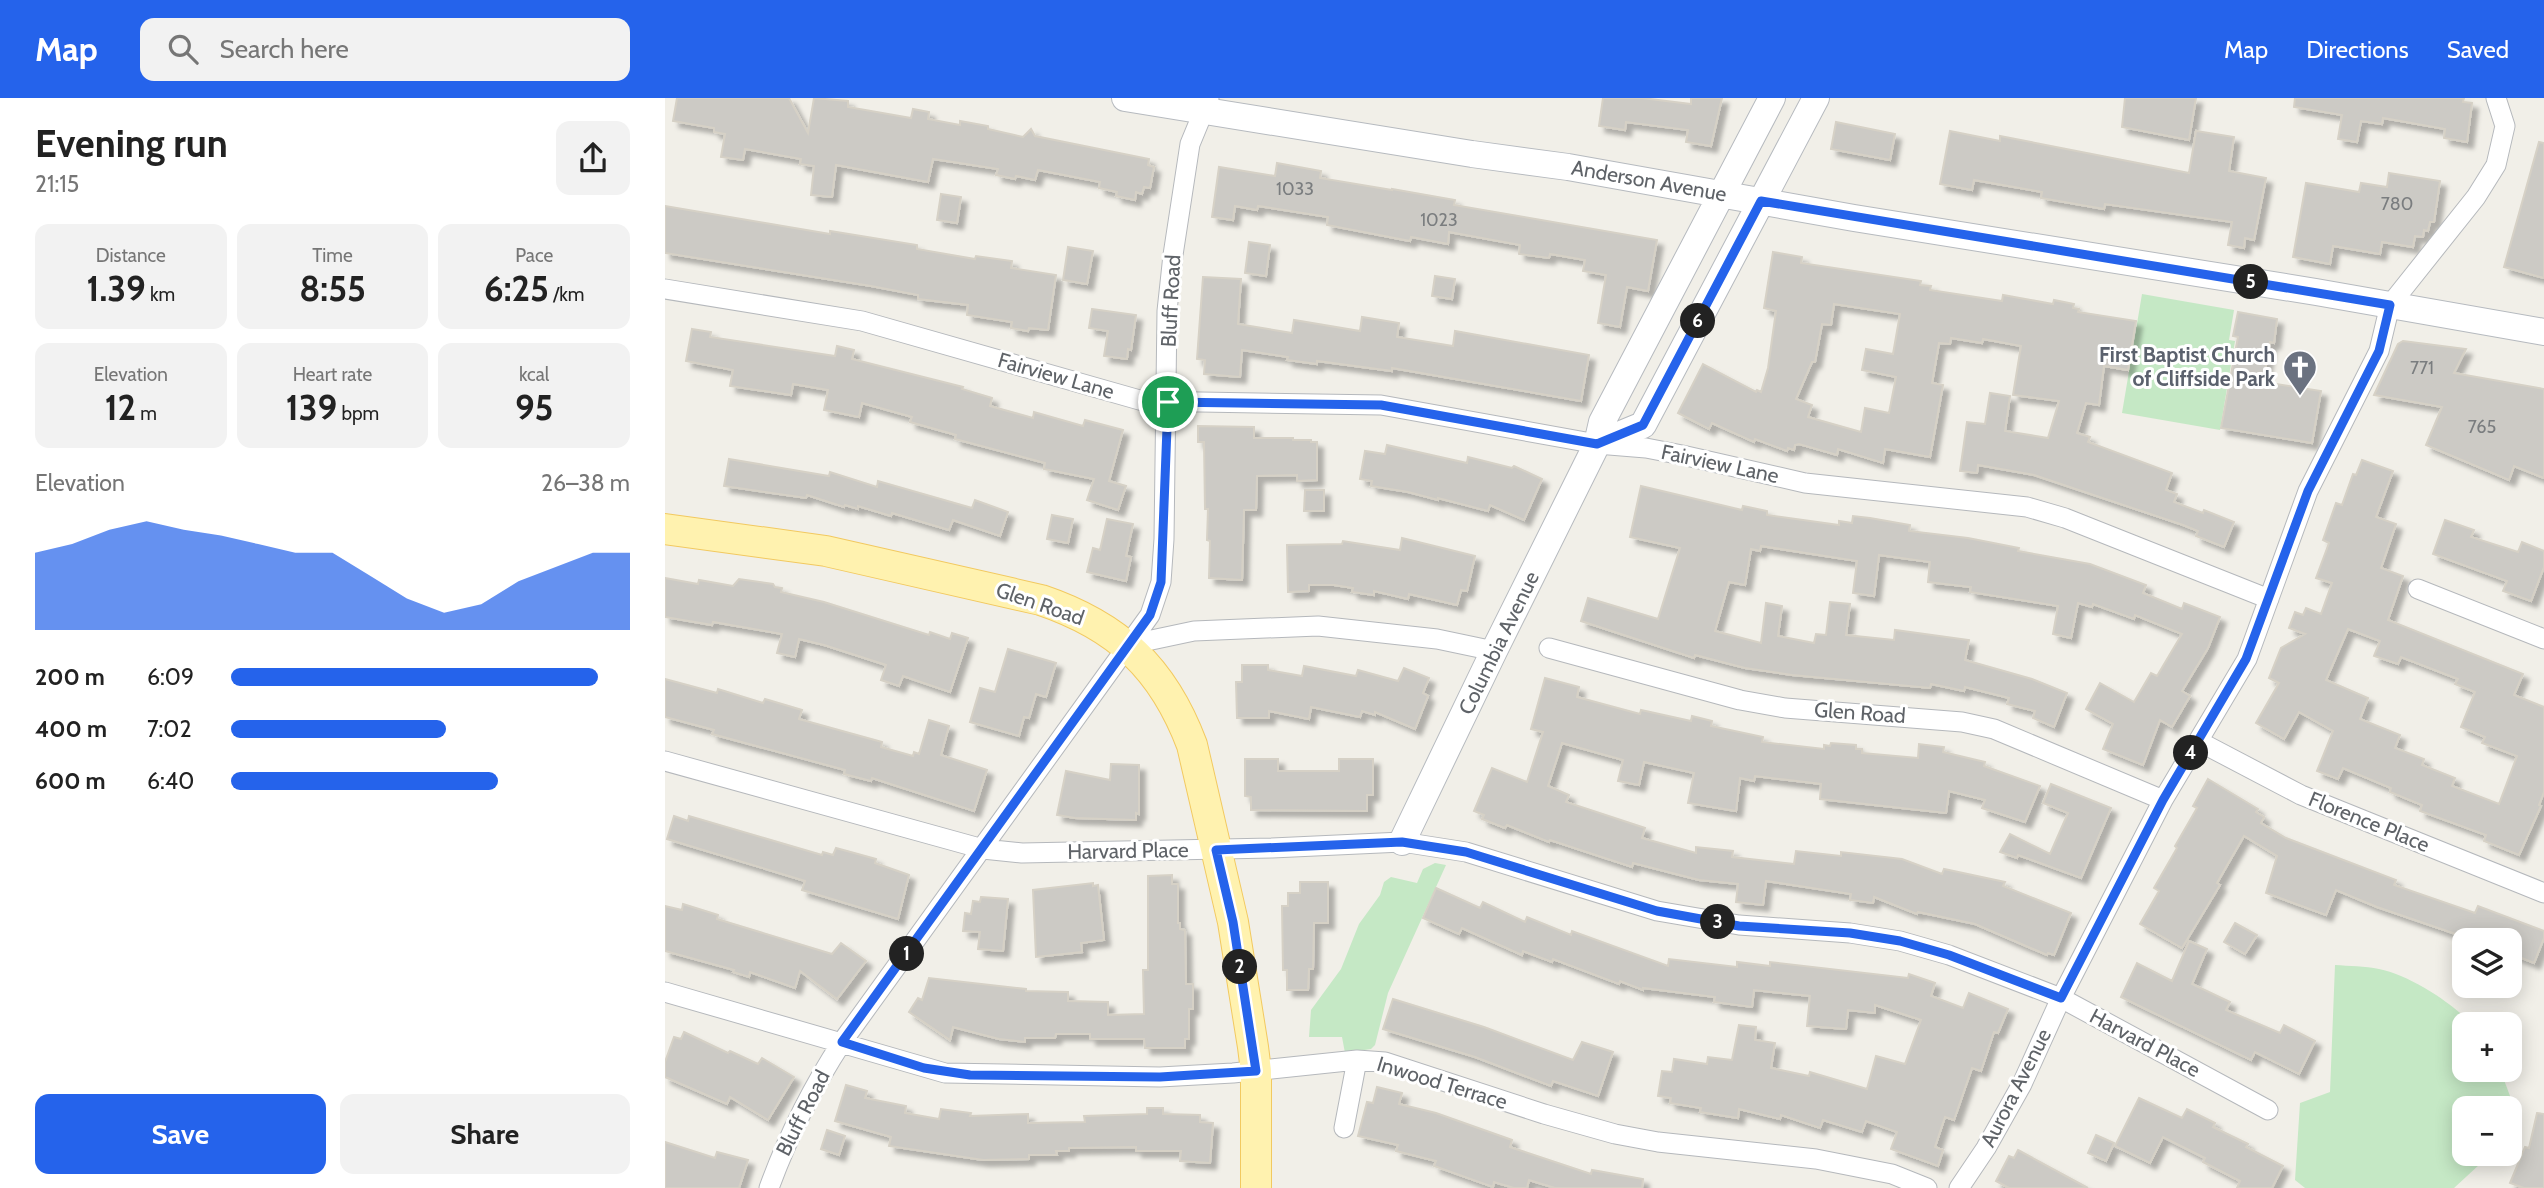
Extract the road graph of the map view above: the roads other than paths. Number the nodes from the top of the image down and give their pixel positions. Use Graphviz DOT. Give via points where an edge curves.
graph roads {
  1 [pos="1125,98"];
  2 [pos="1772,98"];
  3 [pos="1816,98"];
  4 [pos="2496,98"];
  5 [pos="1206,104"];
  6 [pos="1723,194"];
  7 [pos="1761,201"];
  8 [pos="665,289"];
  9 [pos="2390,305"];
  10 [pos="2544,332"];
  11 [pos="1168,402"];
  12 [pos="1597,444"];
  13 [pos="665,529"];
  14 [pos="2417,589"];
  15 [pos="2269,598"];
  16 [pos="2544,639"];
  17 [pos="1128,645"];
  18 [pos="1549,648"];
  19 [pos="1494,651"];
  20 [pos="2198,741"];
  21 [pos="665,761"];
  22 [pos="2163,800"];
  23 [pos="1402,842"];
  24 [pos="983,849"];
  25 [pos="1216,850"];
  26 [pos="2544,893"];
  27 [pos="665,992"];
  28 [pos="2061,998"];
  29 [pos="842,1042"];
  30 [pos="1357,1060"];
  31 [pos="1256,1071"];
  32 [pos="2268,1110"];
  33 [pos="1344,1128"];
  34 [pos="1256,1174"];
  35 [pos="769,1188"];
  36 [pos="1927,1188"];
  37 [pos="1959,1188"];
  1 -- 5 [label="main road, Anderson Avenue"];
  2 -- 6 [label="main road, Columbia Avenue"];
  3 -- 7 [label="main road"];
  4 -- 9 [label="street" via="2505,126 2496,165"];
  5 -- 6 [label="main road, Anderson Avenue"];
  5 -- 11 [label="street, Bluff Road" via="1190,144 1173,255 1167,311"];
  6 -- 7 [label="main road, Anderson Avenue"];
  6 -- 12 [label="main road, Columbia Avenue" via="1602,422"];
  7 -- 9 [label="main road, Anderson Avenue"];
  7 -- 12 [label="main road" via="1643,425"];
  8 -- 11 [label="street, Fairview Lane" via="862,321 1143,401"];
  9 -- 10 [label="main road, Anderson Avenue"];
  9 -- 15 [label="street, Aurora Avenue" via="2379,351 2308,491"];
  11 -- 12 [label="street, Fairview Lane" via="1381,405"];
  11 -- 17 [label="street, Bluff Road" via="1161,582 1150,615"];
  12 -- 15 [label="street, Fairview Lane" via="1682,454 1805,483 2027,507"];
  12 -- 19 [label="main road, Columbia Avenue"];
  13 -- 17 [label="main road, Glen Road" via="826,551 1002,589 1072,610"];
  14 -- 16 [label="street"];
  15 -- 20 [label="street, Aurora Avenue" via="2246,659"];
  17 -- 19 [label="street" via="1194,631 1318,626 1437,639"];
  17 -- 24 [label="street, Bluff Road"];
  17 -- 25 [label="main road, Glen Road" via="1165,688 1182,717"];
  18 -- 22 [label="street, Glen Road" via="1740,700 1994,729"];
  19 -- 23 [label="main road, Columbia Avenue"];
  20 -- 22 [label="street, Aurora Avenue"];
  20 -- 26 [label="street, Florence Place" via="2301,795"];
  21 -- 24 [label="street, Harvard Place"];
  22 -- 28 [label="street, Aurora Avenue"];
  23 -- 25 [label="street, Harvard Place"];
  23 -- 28 [label="street, Harvard Place" via="1466,852 1657,911 1739,926 1900,941"];
  24 -- 25 [label="street, Harvard Place" via="1022,853"];
  24 -- 29 [label="street, Bluff Road"];
  25 -- 31 [label="main road, Glen Road" via="1233,922"];
  27 -- 29 [label="street, Inwood Terrace"];
  28 -- 32 [label="street, Harvard Place"];
  28 -- 37 [label="street, Aurora Avenue" via="2022,1084"];
  29 -- 31 [label="street, Inwood Terrace" via="924,1068 970,1075 1160,1077"];
  29 -- 35 [label="street, Bluff Road" via="795,1125"];
  30 -- 31 [label="street, Inwood Terrace"];
  30 -- 33 [label="street"];
  30 -- 36 [label="street, Inwood Terrace" via="1385,1062 1615,1134 1816,1159 1892,1174"];
  31 -- 34 [label="main road, Glen Road"];
}
